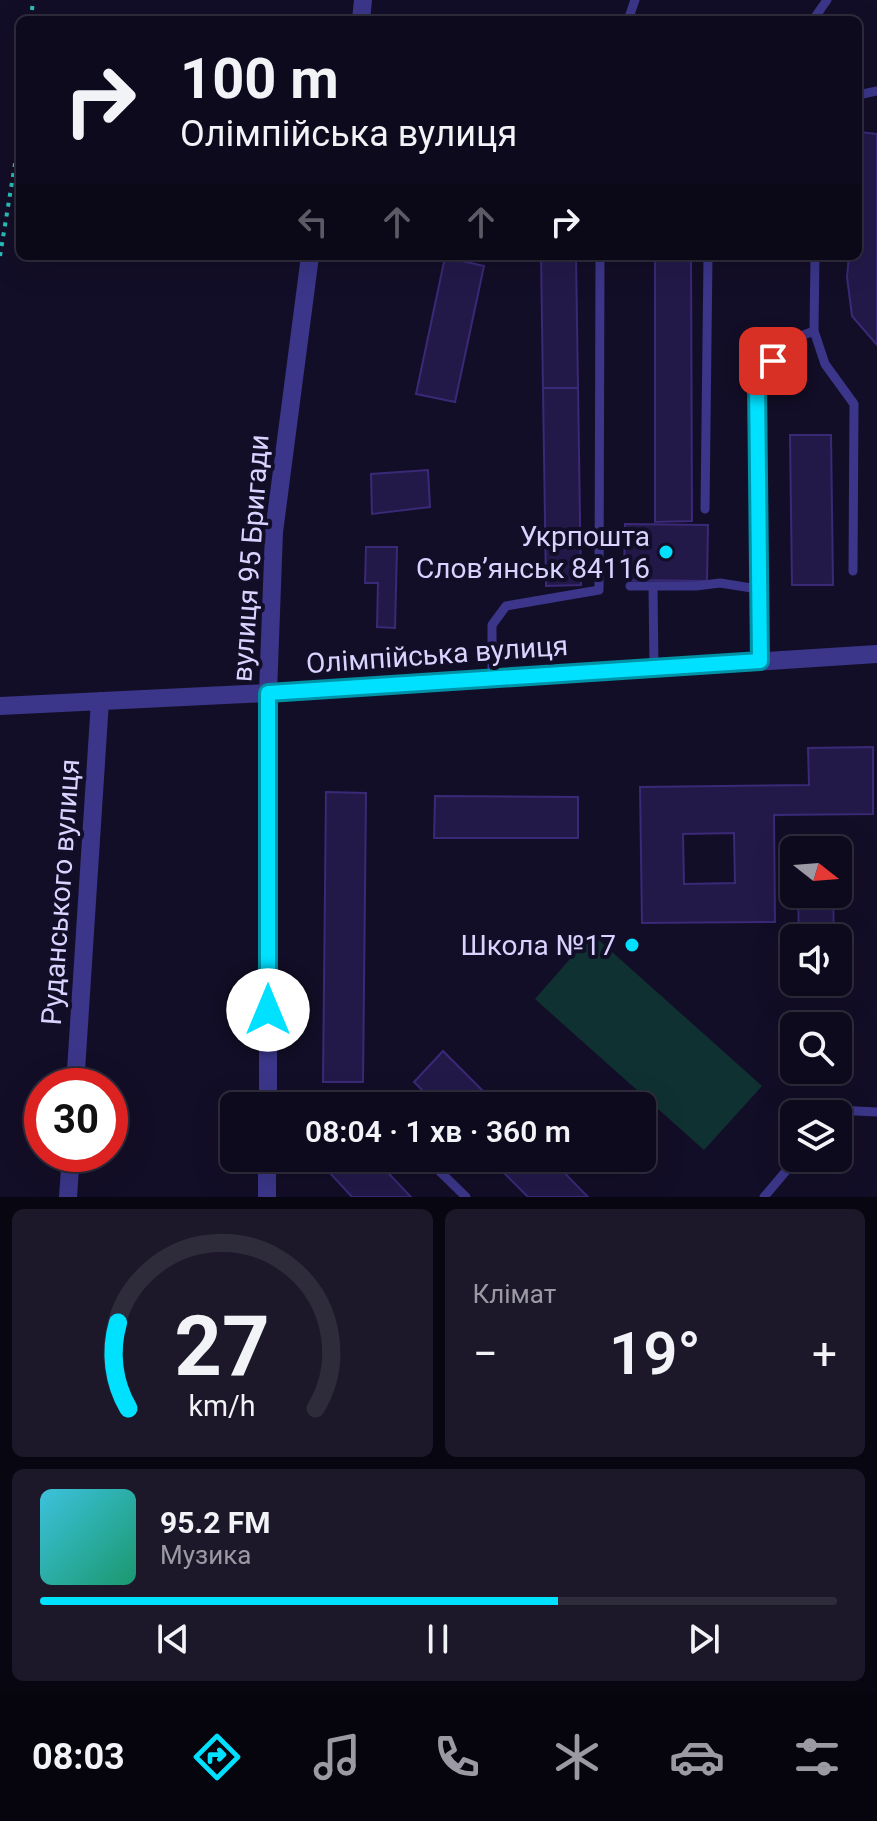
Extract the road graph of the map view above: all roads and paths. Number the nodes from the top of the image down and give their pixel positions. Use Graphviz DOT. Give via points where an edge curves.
graph roads {
  1 [pos="16,158"];
  2 [pos="0,256"];
  3 [pos="309,260"];
  4 [pos="600,260"];
  5 [pos="708,260"];
  6 [pos="815,260"];
  7 [pos="814,331"];
  8 [pos="705,509"];
  9 [pos="853,571"];
  10 [pos="630,586"];
  11 [pos="653,586"];
  12 [pos="758,589"];
  13 [pos="877,654"];
  14 [pos="760,661"];
  15 [pos="654,668"];
  16 [pos="492,679"];
  17 [pos="268,693"];
  18 [pos="100,701"];
  19 [pos="0,706"];
  20 [pos="76,1068"];
  21 [pos="268,1092"];
  22 [pos="852,1111"];
  23 [pos="877,1112"];
  24 [pos="70,1172"];
  25 [pos="268,1172"];
  26 [pos="440,1172"];
  27 [pos="785,1172"];
  28 [pos="68,1197"];
  29 [pos="267,1197"];
  30 [pos="466,1197"];
  31 [pos="764,1197"];
  1 -- 2 [label="path"];
  3 -- 17 [label="street, вулиця 95 Бригади" via="274,532"];
  4 -- 16 [label="lane" via="599,590 506,606 492,625"];
  5 -- 8 [label="lane"];
  6 -- 7 [label="lane"];
  7 -- 9 [label="lane" via="825,364 854,404"];
  7 -- 12 [label="lane" via="790,340 757,382"];
  10 -- 11 [label="lane"];
  11 -- 12 [label="lane" via="720,583"];
  11 -- 15 [label="lane"];
  12 -- 14 [label="lane"];
  13 -- 14 [label="street, Олімпійська вулиця"];
  14 -- 15 [label="street, Олімпійська вулиця"];
  15 -- 16 [label="street, Олімпійська вулиця"];
  16 -- 17 [label="street, Олімпійська вулиця"];
  17 -- 18 [label="street, Олімпійська вулиця"];
  17 -- 21 [label="street, вулиця 95 Бригади"];
  18 -- 19 [label="street, Олімпійська вулиця"];
  18 -- 20 [label="street, Руданського вулиця"];
  22 -- 23 [label="lane"];
  24 -- 28 [label="street"];
  25 -- 29 [label="street"];
  26 -- 30 [label="lane"];
  27 -- 31 [label="lane"];
}
